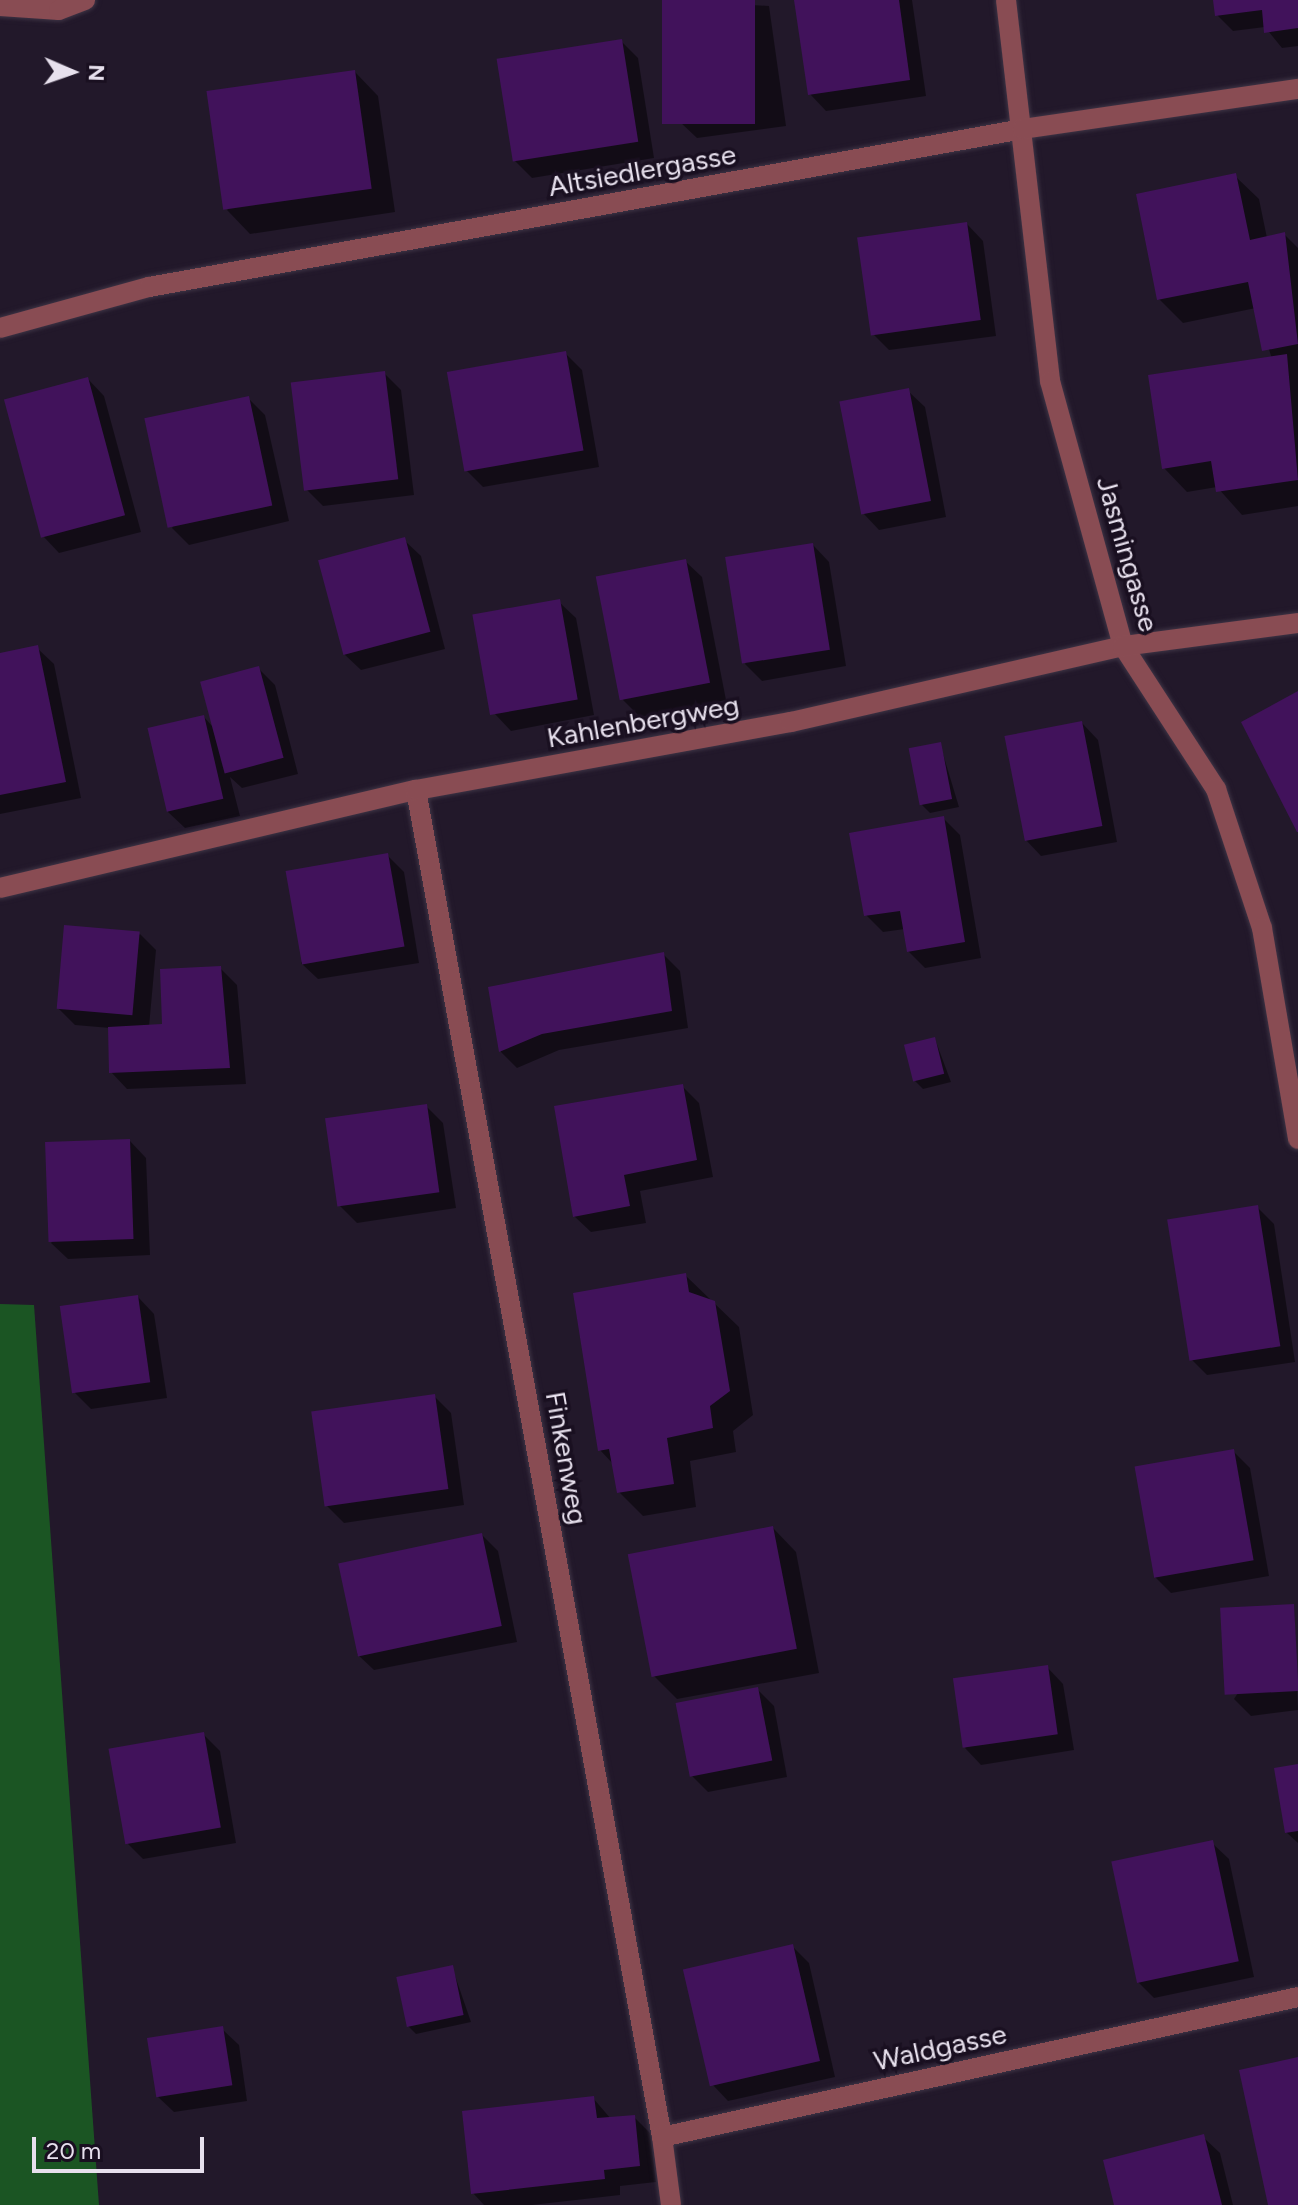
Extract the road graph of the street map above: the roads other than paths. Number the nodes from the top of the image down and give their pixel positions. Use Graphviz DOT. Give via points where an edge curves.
graph roads {
  1 [pos="85,0"];
  2 [pos="1006,0"];
  3 [pos="0,6"];
  4 [pos="1298,89"];
  5 [pos="1023,129"];
  6 [pos="0,328"];
  7 [pos="1298,623"];
  8 [pos="1123,646"];
  9 [pos="416,790"];
  10 [pos="0,888"];
  11 [pos="1298,1139"];
  12 [pos="1298,1997"];
  13 [pos="662,2137"];
  14 [pos="671,2205"];
  1 -- 3 [label="street" via="59,10"];
  2 -- 5 [label="street, Jasmingasse"];
  4 -- 5 [label="street, Altsiedlergasse"];
  5 -- 6 [label="street, Altsiedlergasse" via="149,287"];
  5 -- 8 [label="street, Jasmingasse" via="1050,381"];
  7 -- 8 [label="street, Kahlenbergweg"];
  8 -- 9 [label="street, Kahlenbergweg" via="791,722"];
  8 -- 11 [label="street, Jasmingasse" via="1216,789 1262,928"];
  9 -- 10 [label="street, Kahlenbergweg"];
  9 -- 13 [label="street, Finkenweg"];
  12 -- 13 [label="street, Waldgasse"];
  13 -- 14 [label="street"];
}
